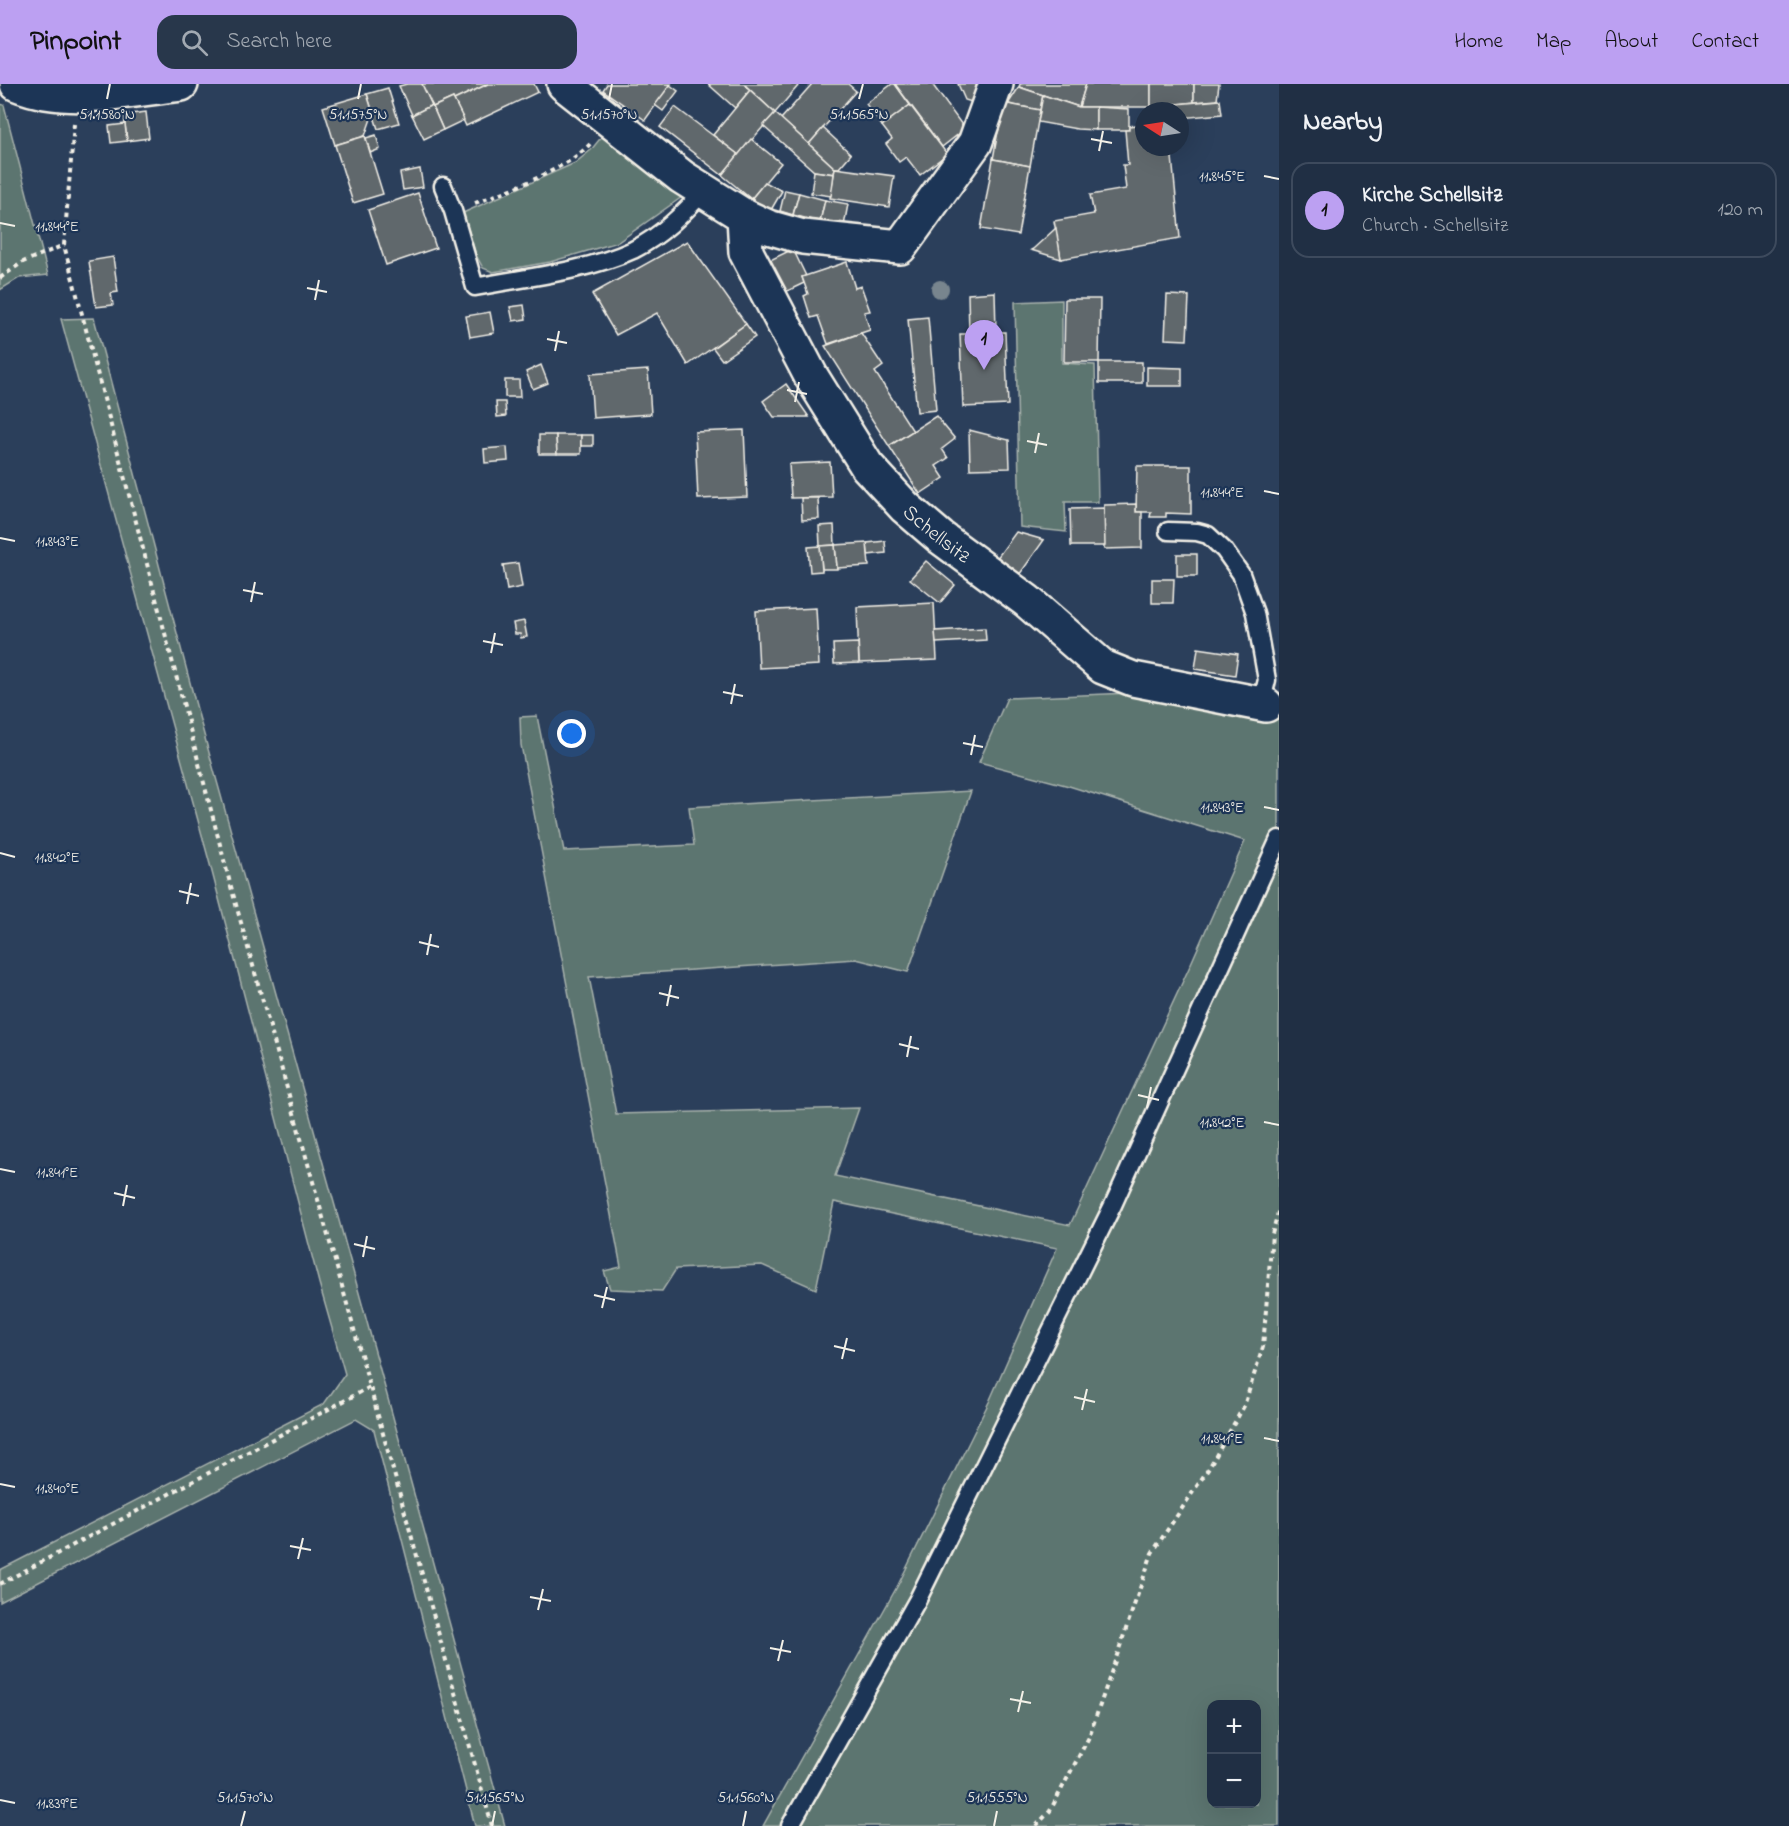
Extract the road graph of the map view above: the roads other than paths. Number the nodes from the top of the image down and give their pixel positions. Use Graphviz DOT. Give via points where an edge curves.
graph roads {
  1 [pos="17,84"];
  2 [pos="181,84"];
  3 [pos="564,84"];
  4 [pos="996,84"];
  5 [pos="443,186"];
  6 [pos="704,191"];
  7 [pos="744,216"];
  8 [pos="1168,531"];
  9 [pos="1264,705"];
  10 [pos="1279,839"];
  11 [pos="790,1826"];
  1 -- 2 [label="street" via="34,91 76,96"];
  3 -- 6 [label="street"];
  4 -- 7 [label="street" via="975,143 900,247 803,237"];
  5 -- 6 [label="lane" via="475,288 553,273 633,250 662,232"];
  6 -- 7 [label="street"];
  7 -- 9 [label="street, Schellsitz" via="746,252 811,376 867,466 905,507 1027,601 1103,667 1133,679"];
  8 -- 9 [label="lane" via="1208,536 1241,574 1255,613 1267,680"];
  10 -- 11 [label="lane" via="1071,1291 918,1599"];
}
